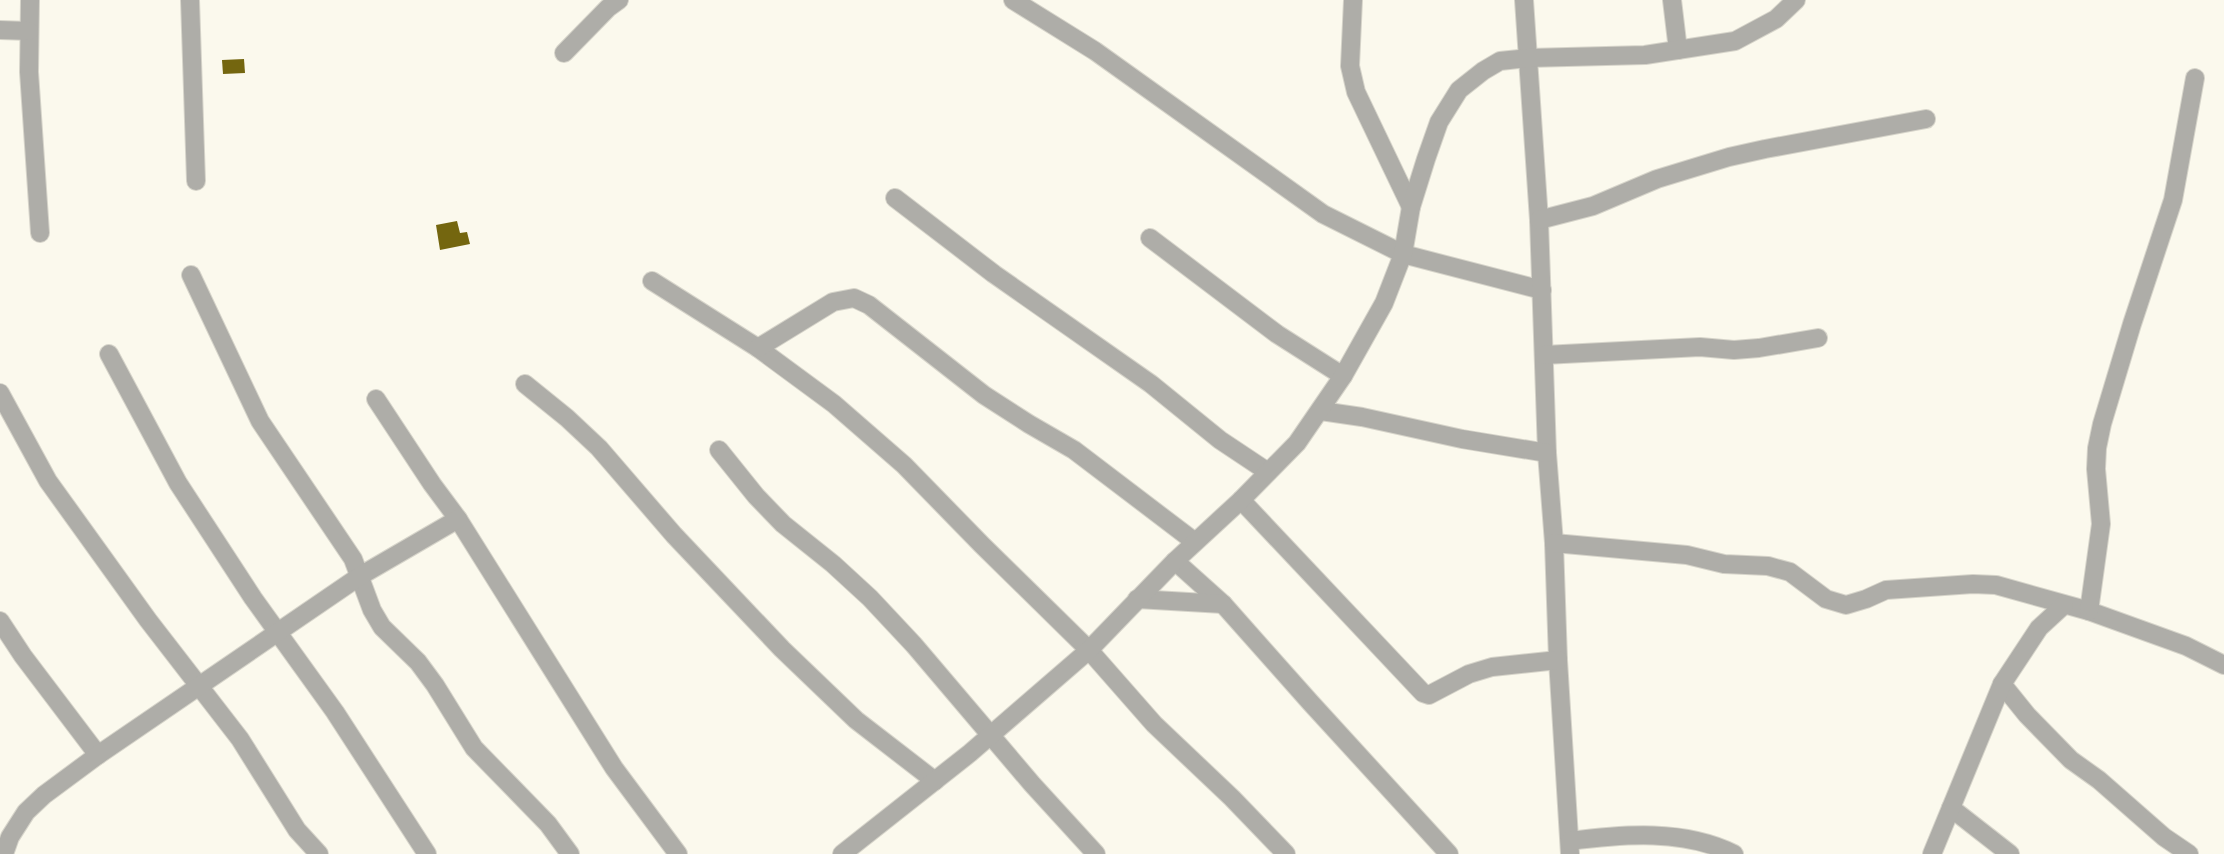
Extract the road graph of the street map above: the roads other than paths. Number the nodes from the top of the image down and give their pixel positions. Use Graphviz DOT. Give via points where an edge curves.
graph roads {
  1 [pos="30,0"];
  2 [pos="190,0"];
  3 [pos="619,0"];
  4 [pos="1013,0"];
  5 [pos="1353,0"];
  6 [pos="1524,0"];
  7 [pos="1672,0"];
  8 [pos="1796,0"];
  9 [pos="0,30"];
  10 [pos="29,31"];
  11 [pos="1678,50"];
  12 [pos="564,53"];
  13 [pos="1528,58"];
  14 [pos="2195,78"];
  15 [pos="1926,118"];
  16 [pos="196,181"];
  17 [pos="895,198"];
  18 [pos="1411,207"];
  19 [pos="1539,220"];
  20 [pos="40,233"];
  21 [pos="1150,238"];
  22 [pos="1403,254"];
  23 [pos="191,275"];
  24 [pos="652,281"];
  25 [pos="1542,290"];
  26 [pos="1818,338"];
  27 [pos="758,348"];
  28 [pos="109,354"];
  29 [pos="1544,355"];
  30 [pos="1343,376"];
  31 [pos="525,384"];
  32 [pos="0,393"];
  33 [pos="376,399"];
  34 [pos="1321,411"];
  35 [pos="719,450"];
  36 [pos="1547,453"];
  37 [pos="1268,472"];
  38 [pos="1241,500"];
  39 [pos="458,519"];
  40 [pos="1195,542"];
  41 [pos="1554,543"];
  42 [pos="1175,561"];
  43 [pos="360,576"];
  44 [pos="1137,599"];
  45 [pos="1223,603"];
  46 [pos="2064,605"];
  47 [pos="2089,611"];
  48 [pos="0,621"];
  49 [pos="277,632"];
  50 [pos="1089,650"];
  51 [pos="1558,660"];
  52 [pos="2224,665"];
  53 [pos="2002,684"];
  54 [pos="200,686"];
  55 [pos="990,736"];
  56 [pos="98,755"];
  57 [pos="935,781"];
  58 [pos="1951,808"];
  59 [pos="862,848"];
  60 [pos="1570,848"];
  61 [pos="4,854"];
  62 [pos="319,854"];
  63 [pos="427,854"];
  64 [pos="570,854"];
  65 [pos="678,854"];
  66 [pos="842,854"];
  67 [pos="1096,854"];
  68 [pos="1286,854"];
  69 [pos="1449,854"];
  70 [pos="1734,854"];
  71 [pos="1932,854"];
  72 [pos="2010,854"];
  73 [pos="2189,854"];
  1 -- 10 [label="street"];
  2 -- 16 [label="street"];
  3 -- 12 [label="street"];
  4 -- 22 [label="street" via="1095,51 1323,214"];
  5 -- 18 [label="street" via="1350,66 1356,92"];
  6 -- 13 [label="street"];
  7 -- 11 [label="street"];
  8 -- 11 [label="street" via="1776,19 1735,41"];
  9 -- 10 [label="street"];
  10 -- 20 [label="street"];
  11 -- 13 [label="street" via="1611,57"];
  13 -- 18 [label="street" via="1500,61 1459,90 1439,122"];
  13 -- 19 [label="street"];
  14 -- 47 [label="street" via="2173,200 2097,448 2101,524"];
  15 -- 19 [label="street" via="1730,157 1657,179 1593,206"];
  17 -- 37 [label="street"];
  18 -- 22 [label="street"];
  19 -- 25 [label="street"];
  21 -- 30 [label="street" via="1277,334"];
  22 -- 25 [label="street"];
  22 -- 30 [label="street" via="1384,303"];
  23 -- 43 [label="street" via="260,422 353,559"];
  24 -- 27 [label="street"];
  25 -- 29 [label="street"];
  26 -- 29 [label="street" via="1734,350 1700,347"];
  27 -- 40 [label="street" via="833,302 854,298 869,305 984,395 1074,450"];
  27 -- 50 [label="street" via="834,404 904,465"];
  28 -- 49 [label="street" via="178,483"];
  29 -- 36 [label="street"];
  30 -- 34 [label="street"];
  31 -- 57 [label="street" via="599,448 674,535 782,649 856,720"];
  32 -- 54 [label="street" via="48,481"];
  33 -- 39 [label="street"];
  34 -- 36 [label="street"];
  34 -- 37 [label="street"];
  35 -- 55 [label="street" via="783,524 870,598"];
  36 -- 41 [label="street"];
  37 -- 38 [label="street"];
  38 -- 40 [label="street"];
  38 -- 51 [label="street" via="1423,693 1430,695 1469,674 1492,667"];
  39 -- 43 [label="street"];
  39 -- 65 [label="street" via="614,768"];
  40 -- 42 [label="street"];
  41 -- 46 [label="street" via="1774,567 1790,573 1826,599 1846,605 1886,590 1983,584"];
  41 -- 51 [label="street"];
  42 -- 44 [label="street"];
  42 -- 45 [label="street"];
  43 -- 49 [label="street"];
  43 -- 64 [label="street" via="382,627 435,685 474,748 548,824"];
  44 -- 45 [label="street"];
  44 -- 50 [label="street"];
  45 -- 69 [label="street"];
  46 -- 47 [label="street"];
  46 -- 53 [label="street" via="2039,628"];
  47 -- 52 [label="street" via="2186,646"];
  48 -- 56 [label="street"];
  49 -- 54 [label="street"];
  49 -- 63 [label="street" via="335,712"];
  50 -- 55 [label="street"];
  50 -- 68 [label="street" via="1154,724"];
  51 -- 60 [label="street"];
  53 -- 58 [label="street"];
  53 -- 73 [label="street" via="2063,752"];
  54 -- 56 [label="street"];
  54 -- 62 [label="street" via="240,740 297,830"];
  55 -- 57 [label="street"];
  55 -- 67 [label="street"];
  56 -- 61 [label="street" via="26,812"];
  57 -- 59 [label="street"];
  58 -- 71 [label="street"];
  58 -- 72 [label="street"];
  59 -- 66 [label="street"];
  60 -- 70 [label="street" via="1621,834 1677,837"];
}
